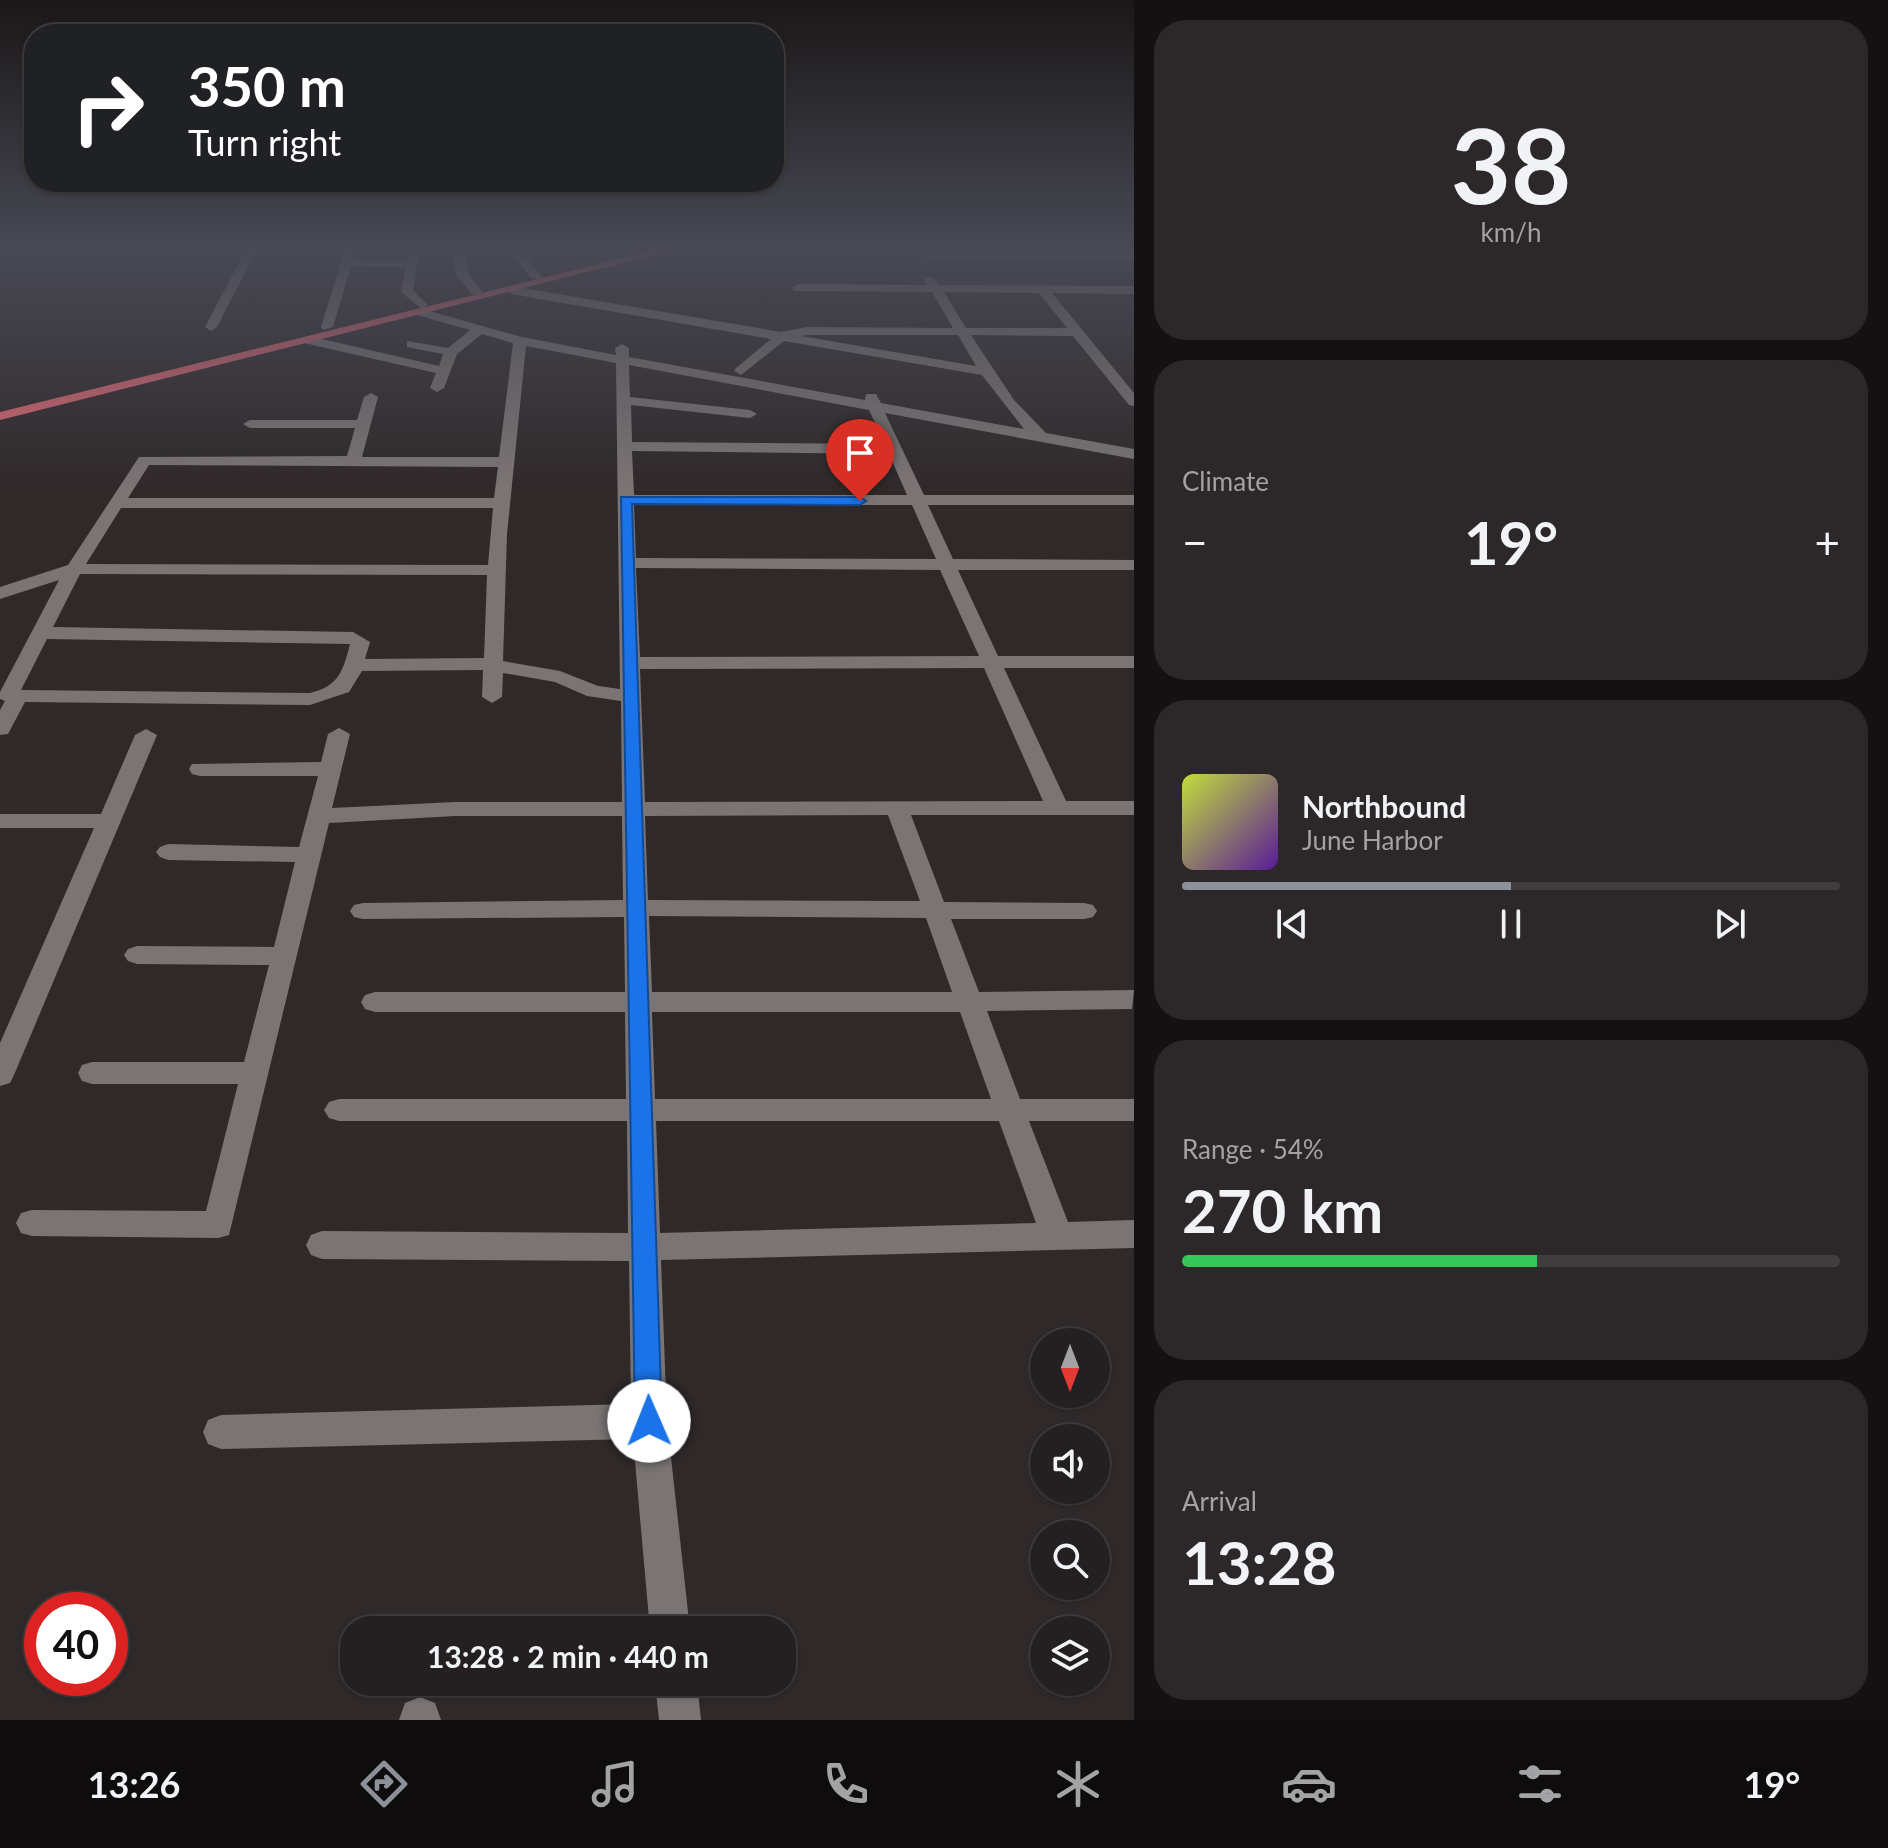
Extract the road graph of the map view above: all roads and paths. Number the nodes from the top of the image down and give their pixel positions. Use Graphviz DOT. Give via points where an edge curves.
graph roads {
  1 [pos="331,326"];
  2 [pos="357,326"];
  3 [pos="498,326"];
  4 [pos="507,326"];
  5 [pos="725,326"];
  6 [pos="960,326"];
  7 [pos="1072,326"];
  8 [pos="327,327"];
  9 [pos="476,327"];
  10 [pos="963,331"];
  11 [pos="1077,332"];
  12 [pos="782,336"];
  13 [pos="309,340"];
  14 [pos="520,341"];
  15 [pos="412,344"];
  16 [pos="451,352"];
  17 [pos="622,354"];
  18 [pos="444,371"];
  19 [pos="741,371"];
  20 [pos="988,372"];
  21 [pos="437,388"];
  22 [pos="371,397"];
  23 [pos="623,400"];
  24 [pos="873,401"];
  25 [pos="1134,402"];
  26 [pos="0,406"];
  27 [pos="750,414"];
  28 [pos="0,416"];
  29 [pos="1024,423"];
  30 [pos="250,424"];
  31 [pos="363,424"];
  32 [pos="1042,438"];
  33 [pos="1134,445"];
  34 [pos="624,446"];
  35 [pos="895,449"];
  36 [pos="1134,454"];
  37 [pos="353,461"];
  38 [pos="505,462"];
  39 [pos="625,500"];
  40 [pos="1134,500"];
  41 [pos="918,501"];
  42 [pos="117,503"];
  43 [pos="501,503"];
  44 [pos="627,563"];
  45 [pos="947,565"];
  46 [pos="1134,565"];
  47 [pos="74,569"];
  48 [pos="497,570"];
  49 [pos="2,592"];
  50 [pos="58,601"];
  51 [pos="41,633"];
  52 [pos="990,661"];
  53 [pos="1134,662"];
  54 [pos="630,663"];
  55 [pos="354,665"];
  56 [pos="494,666"];
  57 [pos="18,696"];
  58 [pos="630,696"];
  59 [pos="492,697"];
  60 [pos="0,729"];
  61 [pos="339,734"];
  62 [pos="146,735"];
  63 [pos="200,769"];
  64 [pos="330,769"];
  65 [pos="1057,807"];
  66 [pos="897,808"];
  67 [pos="1134,808"];
  68 [pos="633,809"];
  69 [pos="318,816"];
  70 [pos="0,821"];
  71 [pos="109,821"];
  72 [pos="168,852"];
  73 [pos="309,855"];
  74 [pos="636,908"];
  75 [pos="935,910"];
  76 [pos="363,911"];
  77 [pos="1084,911"];
  78 [pos="137,955"];
  79 [pos="284,956"];
  80 [pos="1132,999"];
  81 [pos="375,1002"];
  82 [pos="638,1002"];
  83 [pos="970,1002"];
  84 [pos="92,1073"];
  85 [pos="255,1073"];
  86 [pos="0,1075"];
  87 [pos="339,1110"];
  88 [pos="641,1110"];
  89 [pos="1010,1110"];
  90 [pos="1134,1110"];
  91 [pos="32,1223"];
  92 [pos="1134,1234"];
  93 [pos="1057,1236"];
  94 [pos="322,1245"];
  95 [pos="644,1247"];
  96 [pos="649,1421"];
  97 [pos="221,1432"];
  98 [pos="669,1616"];
  99 [pos="677,1696"];
  100 [pos="680,1720"];
  1 -- 8 [label="highway"];
  2 -- 13 [label="highway"];
  3 -- 9 [label="street"];
  4 -- 17 [label="street"];
  5 -- 12 [label="street"];
  6 -- 10 [label="street"];
  7 -- 11 [label="street"];
  8 -- 26 [label="highway"];
  9 -- 14 [label="street"];
  9 -- 16 [label="street"];
  10 -- 11 [label="street"];
  10 -- 12 [label="street" via="807,331"];
  10 -- 20 [label="street"];
  11 -- 25 [label="street"];
  12 -- 19 [label="street"];
  12 -- 20 [label="street"];
  13 -- 18 [label="street"];
  13 -- 28 [label="highway"];
  14 -- 17 [label="street"];
  14 -- 38 [label="street"];
  15 -- 16 [label="street"];
  16 -- 18 [label="street"];
  17 -- 19 [label="street"];
  17 -- 23 [label="street"];
  17 -- 24 [label="street"];
  18 -- 21 [label="street"];
  19 -- 24 [label="street"];
  20 -- 29 [label="street"];
  22 -- 31 [label="street"];
  23 -- 27 [label="street"];
  23 -- 34 [label="street"];
  24 -- 29 [label="street"];
  24 -- 32 [label="street"];
  24 -- 35 [label="street"];
  29 -- 32 [label="street"];
  29 -- 33 [label="street"];
  30 -- 31 [label="street"];
  31 -- 37 [label="street"];
  32 -- 36 [label="street"];
  34 -- 35 [label="street"];
  34 -- 39 [label="street"];
  35 -- 41 [label="street"];
  37 -- 38 [label="street"];
  37 -- 42 [label="street" via="144,460"];
  38 -- 43 [label="street"];
  39 -- 41 [label="street"];
  39 -- 44 [label="street"];
  40 -- 41 [label="street"];
  41 -- 45 [label="street"];
  42 -- 43 [label="street"];
  42 -- 47 [label="street"];
  43 -- 48 [label="street"];
  44 -- 45 [label="street"];
  44 -- 54 [label="street"];
  45 -- 46 [label="street"];
  45 -- 52 [label="street"];
  47 -- 48 [label="street"];
  47 -- 49 [label="street"];
  47 -- 50 [label="street"];
  48 -- 56 [label="street"];
  49 -- 50 [label="street"];
  50 -- 51 [label="street"];
  51 -- 55 [label="street" via="340,636 360,642"];
  51 -- 57 [label="street" via="8,696"];
  52 -- 53 [label="street"];
  52 -- 54 [label="street"];
  52 -- 65 [label="street"];
  54 -- 58 [label="street"];
  55 -- 56 [label="street"];
  55 -- 57 [label="street" via="349,683 337,693 310,699"];
  56 -- 58 [label="street"];
  56 -- 59 [label="street"];
  57 -- 60 [label="street"];
  58 -- 68 [label="street"];
  61 -- 64 [label="street"];
  62 -- 71 [label="street"];
  63 -- 64 [label="street"];
  64 -- 69 [label="street"];
  65 -- 66 [label="street"];
  65 -- 67 [label="street"];
  66 -- 68 [label="street"];
  66 -- 75 [label="street"];
  68 -- 69 [label="street"];
  68 -- 74 [label="street"];
  69 -- 73 [label="street"];
  70 -- 71 [label="street"];
  71 -- 86 [label="street"];
  72 -- 73 [label="street"];
  73 -- 79 [label="street"];
  74 -- 75 [label="street"];
  74 -- 76 [label="street"];
  74 -- 82 [label="street"];
  75 -- 77 [label="street"];
  75 -- 83 [label="street"];
  78 -- 79 [label="street"];
  79 -- 85 [label="street"];
  80 -- 83 [label="street"];
  81 -- 82 [label="street"];
  82 -- 83 [label="street"];
  82 -- 88 [label="street"];
  83 -- 89 [label="street"];
  84 -- 85 [label="street"];
  85 -- 91 [label="street" via="218,1225"];
  87 -- 88 [label="street"];
  88 -- 89 [label="street"];
  88 -- 95 [label="street"];
  89 -- 90 [label="street"];
  89 -- 93 [label="street"];
  92 -- 93 [label="street"];
  93 -- 95 [label="street"];
  94 -- 95 [label="street"];
  95 -- 96 [label="street"];
  96 -- 97 [label="street"];
  96 -- 98 [label="street"];
  99 -- 100 [label="street"];
}
